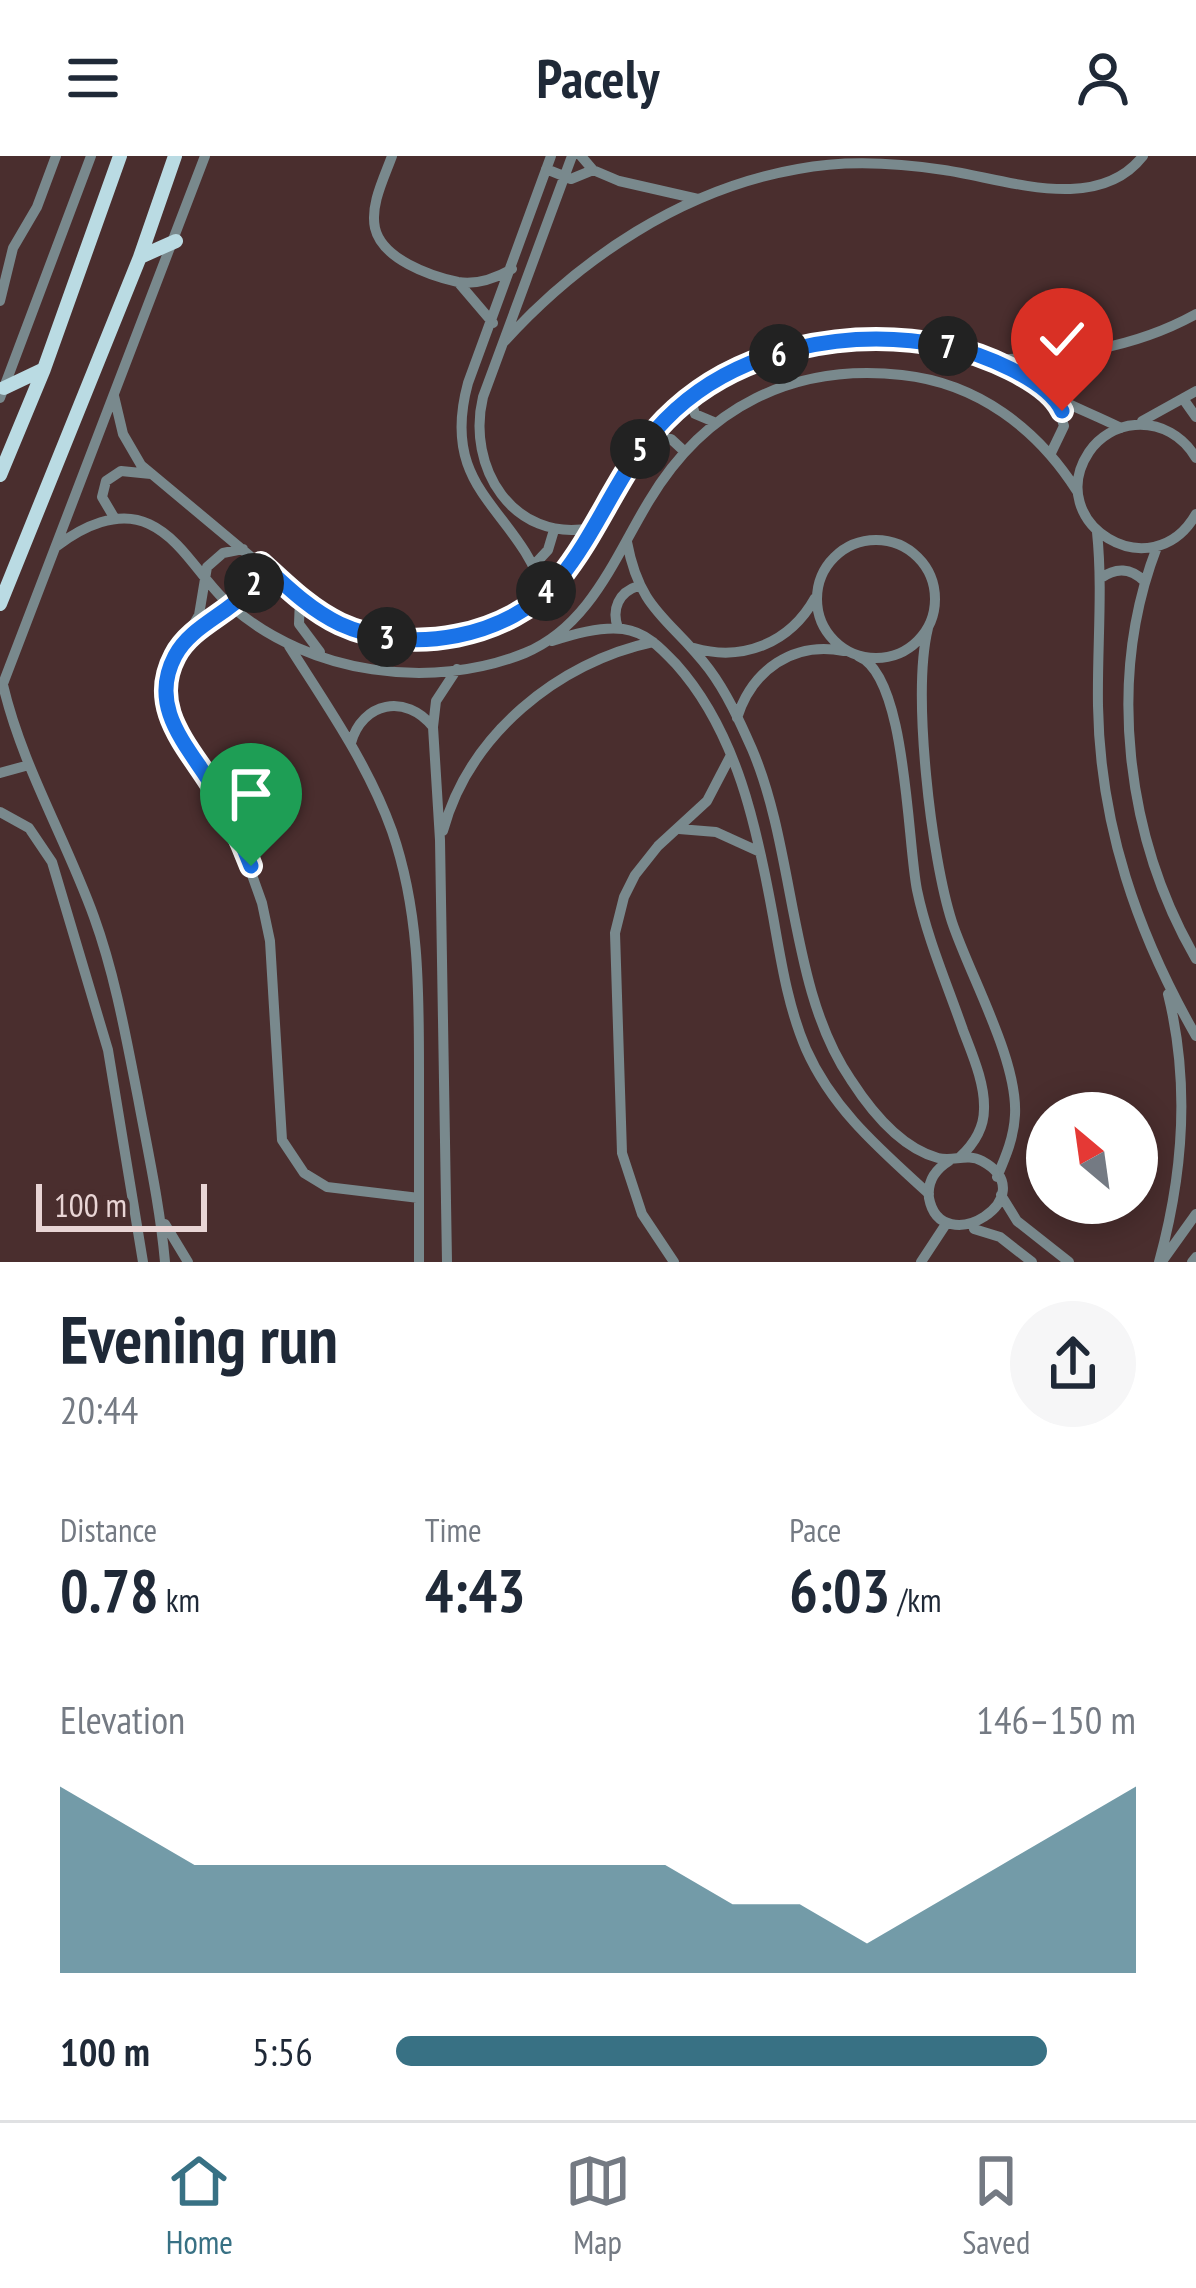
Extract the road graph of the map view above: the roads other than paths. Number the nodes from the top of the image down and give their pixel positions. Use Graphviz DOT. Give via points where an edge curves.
graph roads {
  1 [pos="56,156"];
  2 [pos="91,156"];
  3 [pos="120,156"];
  4 [pos="175,156"];
  5 [pos="205,156"];
  6 [pos="392,156"];
  7 [pos="551,156"];
  8 [pos="576,156"];
  9 [pos="1143,156"];
  10 [pos="546,170"];
  11 [pos="593,170"];
  12 [pos="564,179"];
  13 [pos="701,200"];
  14 [pos="176,241"];
  15 [pos="6,246"];
  16 [pos="140,257"];
  17 [pos="512,269"];
  18 [pos="458,282"];
  19 [pos="0,301"];
  20 [pos="1196,314"];
  21 [pos="493,323"];
  22 [pos="503,343"];
  23 [pos="993,360"];
  24 [pos="44,369"];
  25 [pos="1196,391"];
  26 [pos="2,393"];
  27 [pos="114,396"];
  28 [pos="1055,397"];
  29 [pos="690,398"];
  30 [pos="1184,400"];
  31 [pos="1196,417"];
  32 [pos="714,422"];
  33 [pos="1135,425"];
  34 [pos="1121,428"];
  35 [pos="649,439"];
  36 [pos="684,451"];
  37 [pos="1051,453"];
  38 [pos="1196,458"];
  39 [pos="151,474"];
  40 [pos="0,475"];
  41 [pos="1077,491"];
  42 [pos="1196,514"];
  43 [pos="115,519"];
  44 [pos="591,528"];
  45 [pos="554,530"];
  46 [pos="1097,532"];
  47 [pos="1190,534"];
  48 [pos="627,542"];
  49 [pos="57,546"];
  50 [pos="1156,547"];
  51 [pos="243,549"];
  52 [pos="261,563"];
  53 [pos="534,565"];
  54 [pos="203,578"];
  55 [pos="1101,578"];
  56 [pos="1144,581"];
  57 [pos="638,586"];
  58 [pos="544,594"];
  59 [pos="817,596"];
  60 [pos="300,598"];
  61 [pos="0,604"];
  62 [pos="230,606"];
  63 [pos="618,628"];
  64 [pos="928,628"];
  65 [pos="192,632"];
  66 [pos="653,642"];
  67 [pos="544,643"];
  68 [pos="287,644"];
  69 [pos="687,645"];
  70 [pos="854,654"];
  71 [pos="326,658"];
  72 [pos="457,669"];
  73 [pos="2,688"];
  74 [pos="737,718"];
  75 [pos="433,727"];
  76 [pos="351,743"];
  77 [pos="731,755"];
  78 [pos="29,765"];
  79 [pos="0,773"];
  80 [pos="0,812"];
  81 [pos="679,829"];
  82 [pos="440,840"];
  83 [pos="760,853"];
  84 [pos="1196,959"];
  85 [pos="1162,974"];
  86 [pos="1196,1036"];
  87 [pos="128,1046"];
  88 [pos="108,1050"];
  89 [pos="917,1149"];
  90 [pos="955,1159"];
  91 [pos="903,1170"];
  92 [pos="997,1177"];
  93 [pos="929,1194"];
  94 [pos="1001,1195"];
  95 [pos="419,1198"];
  96 [pos="1196,1214"];
  97 [pos="161,1217"];
  98 [pos="946,1224"];
  99 [pos="971,1228"];
  100 [pos="143,1262"];
  101 [pos="165,1262"];
  102 [pos="188,1262"];
  103 [pos="419,1262"];
  104 [pos="452,1262"];
  105 [pos="674,1262"];
  106 [pos="921,1262"];
  107 [pos="1032,1262"];
  108 [pos="1070,1262"];
  109 [pos="1160,1262"];
  1 -- 15 [label="street" via="37,207"];
  2 -- 26 [label="street"];
  3 -- 24 [label="main road"];
  4 -- 16 [label="main road"];
  5 -- 14 [label="street"];
  6 -- 18 [label="street" via="374,214 379,240 398,259"];
  7 -- 10 [label="street"];
  8 -- 11 [label="street"];
  8 -- 12 [label="street"];
  9 -- 13 [label="street" via="1093,187 840,165 768,175"];
  10 -- 12 [label="street"];
  10 -- 17 [label="street"];
  11 -- 12 [label="street"];
  11 -- 13 [label="street"];
  12 -- 22 [label="street"];
  13 -- 22 [label="street" via="587,264"];
  14 -- 16 [label="main road"];
  14 -- 27 [label="street"];
  15 -- 19 [label="street"];
  16 -- 61 [label="main road"];
  17 -- 18 [label="street"];
  17 -- 21 [label="street"];
  18 -- 21 [label="street"];
  20 -- 23 [label="street" via="1112,348"];
  21 -- 53 [label="street" via="464,395 463,446 482,496"];
  22 -- 45 [label="street" via="480,410 483,462 511,507"];
  23 -- 28 [label="street"];
  23 -- 29 [label="street" via="913,340 803,346 751,363"];
  24 -- 26 [label="main road"];
  24 -- 40 [label="main road"];
  25 -- 30 [label="street"];
  27 -- 39 [label="street" via="128,446"];
  27 -- 49 [label="street"];
  28 -- 34 [label="street"];
  28 -- 37 [label="street" via="1064,426"];
  29 -- 32 [label="street" via="695,414"];
  29 -- 35 [label="street"];
  30 -- 31 [label="street"];
  30 -- 33 [label="street"];
  32 -- 36 [label="street"];
  32 -- 37 [label="street" via="802,381 881,373 972,394"];
  33 -- 34 [label="street"];
  33 -- 38 [label="street" via="1166,429"];
  34 -- 41 [label="street" via="1092,447"];
  35 -- 36 [label="street" via="666,437"];
  35 -- 44 [label="street"];
  36 -- 48 [label="street"];
  37 -- 41 [label="street"];
  39 -- 43 [label="street" via="122,471 106,481 102,497"];
  39 -- 51 [label="street"];
  41 -- 46 [label="street"];
  42 -- 47 [label="street"];
  43 -- 49 [label="street"];
  43 -- 54 [label="street" via="157,528"];
  44 -- 45 [label="street"];
  44 -- 58 [label="street"];
  45 -- 53 [label="street"];
  46 -- 50 [label="street" via="1136,549"];
  46 -- 55 [label="street"];
  47 -- 50 [label="street"];
  48 -- 57 [label="street"];
  48 -- 67 [label="street" via="586,607"];
  49 -- 73 [label="street"];
  50 -- 56 [label="street"];
  51 -- 52 [label="street"];
  51 -- 54 [label="street" via="217,557"];
  52 -- 60 [label="street"];
  52 -- 62 [label="street"];
  53 -- 58 [label="street"];
  54 -- 62 [label="street"];
  54 -- 65 [label="street"];
  55 -- 56 [label="street" via="1126,570"];
  55 -- 85 [label="street" via="1101,761 1124,877"];
  56 -- 84 [label="street" via="1129,675 1130,745 1155,871"];
  57 -- 63 [label="street" via="616,605"];
  57 -- 69 [label="street"];
  58 -- 60 [label="street" via="490,625 414,639 350,628"];
  59 -- 64 [label="street" via="843,550 894,543 919,558 933,581"];
  59 -- 69 [label="street" via="794,626 762,647 724,653"];
  59 -- 70 [label="street" via="825,629"];
  60 -- 71 [label="street" via="302,631"];
  62 -- 65 [label="street"];
  62 -- 68 [label="street"];
  63 -- 66 [label="street"];
  63 -- 67 [label="street"];
  64 -- 70 [label="street" via="898,655"];
  64 -- 92 [label="street" via="923,697 938,858 951,919 1016,1101"];
  65 -- 95 [label="street" via="170,666 167,704 236,830 262,903 282,1140 294,1164 327,1187"];
  66 -- 77 [label="street" via="700,694"];
  66 -- 82 [label="street" via="583,666 524,706 467,775"];
  67 -- 72 [label="street"];
  68 -- 71 [label="street"];
  68 -- 76 [label="street"];
  69 -- 74 [label="street"];
  70 -- 74 [label="street" via="807,650 779,660 748,691"];
  70 -- 90 [label="street" via="880,676 892,708 917,892 984,1102 982,1126"];
  71 -- 72 [label="street" via="386,671"];
  72 -- 75 [label="street" via="436,701"];
  73 -- 78 [label="street"];
  74 -- 89 [label="street" via="773,817 827,1037 863,1097"];
  75 -- 76 [label="street" via="404,706 380,707 361,721"];
  75 -- 82 [label="street"];
  76 -- 95 [label="street" via="391,830 414,921"];
  77 -- 81 [label="street"];
  77 -- 83 [label="street"];
  78 -- 79 [label="street"];
  78 -- 87 [label="street" via="95,921"];
  80 -- 88 [label="street" via="29,828 52,862"];
  81 -- 83 [label="street" via="716,832"];
  81 -- 105 [label="street" via="635,874 615,933 622,1153 642,1214"];
  82 -- 104 [label="street"];
  83 -- 91 [label="street" via="807,1052 857,1129"];
  85 -- 86 [label="street"];
  85 -- 109 [label="street" via="1181,1117"];
  87 -- 88 [label="street"];
  87 -- 97 [label="street"];
  88 -- 100 [label="street"];
  89 -- 90 [label="street"];
  89 -- 91 [label="street" via="915,1164"];
  90 -- 92 [label="street" via="985,1162"];
  90 -- 93 [label="street" via="936,1172"];
  91 -- 93 [label="street"];
  92 -- 94 [label="street"];
  93 -- 98 [label="street"];
  94 -- 99 [label="street" via="992,1217"];
  94 -- 108 [label="street" via="1016,1221"];
  95 -- 103 [label="street"];
  96 -- 109 [label="street"];
  97 -- 101 [label="street"];
  97 -- 102 [label="street"];
  98 -- 99 [label="street"];
  98 -- 106 [label="street"];
  99 -- 107 [label="street" via="1000,1237"];
}
